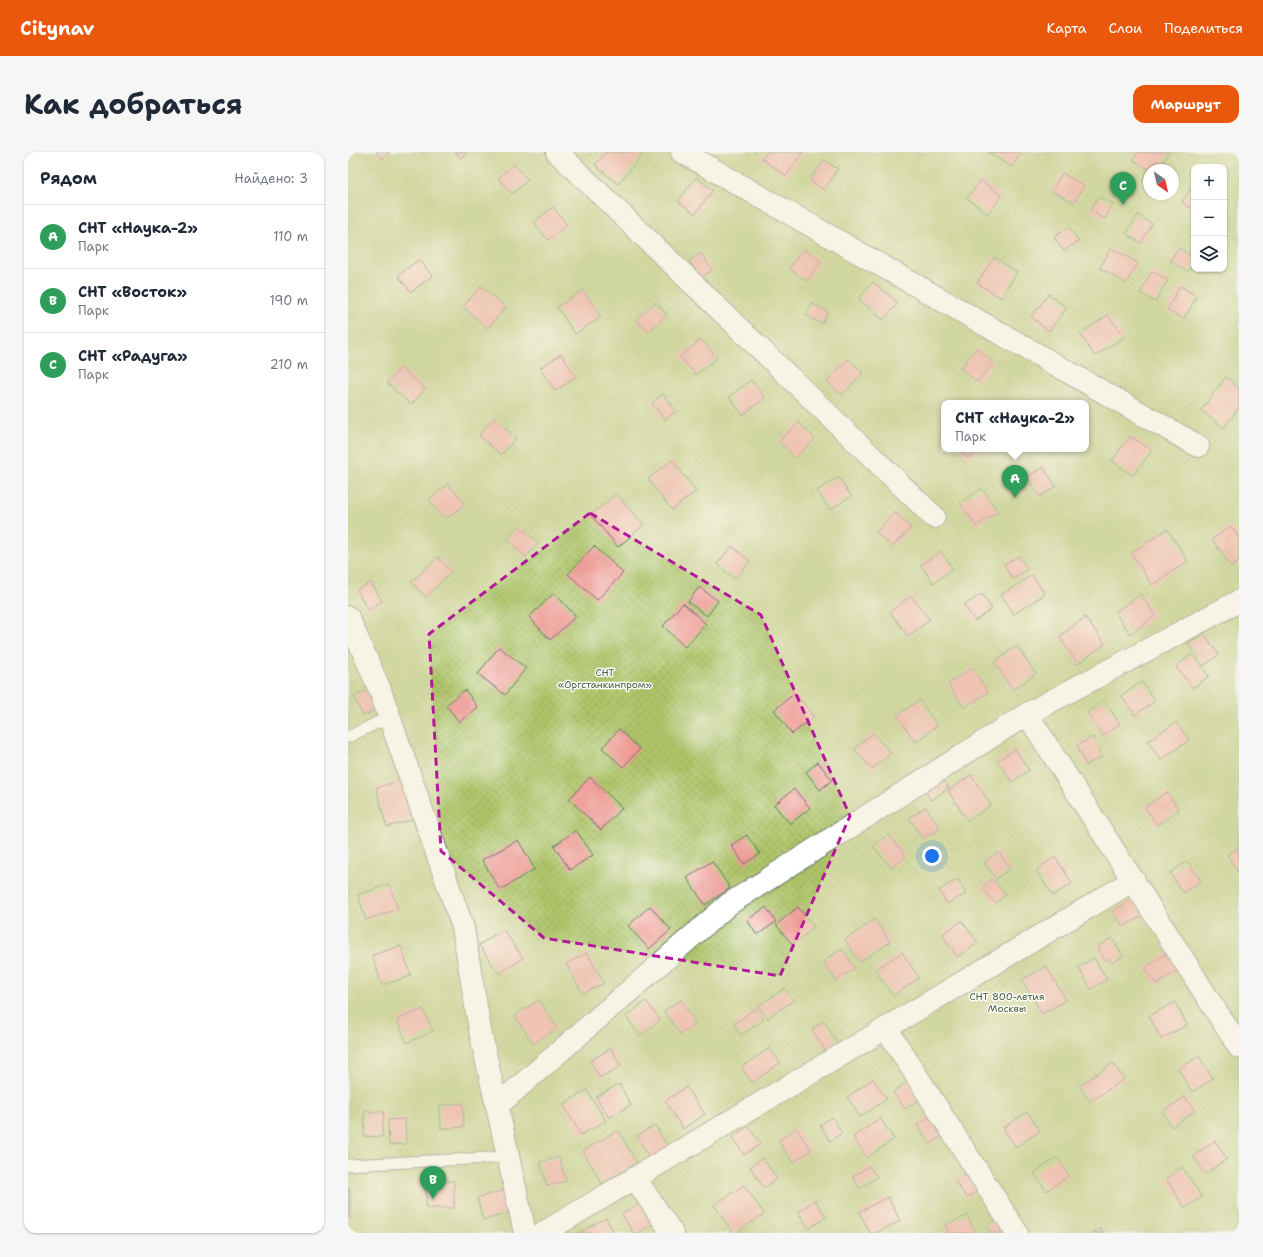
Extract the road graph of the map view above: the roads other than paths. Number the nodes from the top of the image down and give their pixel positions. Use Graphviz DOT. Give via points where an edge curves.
graph roads {
  1 [pos="557,152"];
  2 [pos="682,152"];
  3 [pos="1198,446"];
  4 [pos="934,517"];
  5 [pos="1239,601"];
  6 [pos="348,617"];
  7 [pos="1027,714"];
  8 [pos="389,717"];
  9 [pos="348,737"];
  10 [pos="1134,880"];
  11 [pos="886,1028"];
  12 [pos="1239,1046"];
  13 [pos="497,1106"];
  14 [pos="509,1157"];
  15 [pos="348,1165"];
  16 [pos="635,1178"];
  17 [pos="525,1233"];
  18 [pos="543,1233"];
  19 [pos="672,1233"];
  20 [pos="1017,1233"];
  1 -- 4 [label="street"];
  2 -- 3 [label="street"];
  5 -- 7 [label="street"];
  6 -- 8 [label="street"];
  7 -- 10 [label="street"];
  7 -- 13 [label="street" via="729,904"];
  8 -- 9 [label="lane"];
  8 -- 13 [label="street" via="463,928 481,1036"];
  10 -- 11 [label="street"];
  10 -- 12 [label="street"];
  11 -- 16 [label="street"];
  11 -- 20 [label="street"];
  13 -- 14 [label="street"];
  14 -- 15 [label="lane"];
  14 -- 17 [label="street"];
  16 -- 18 [label="street"];
  16 -- 19 [label="street"];
}
